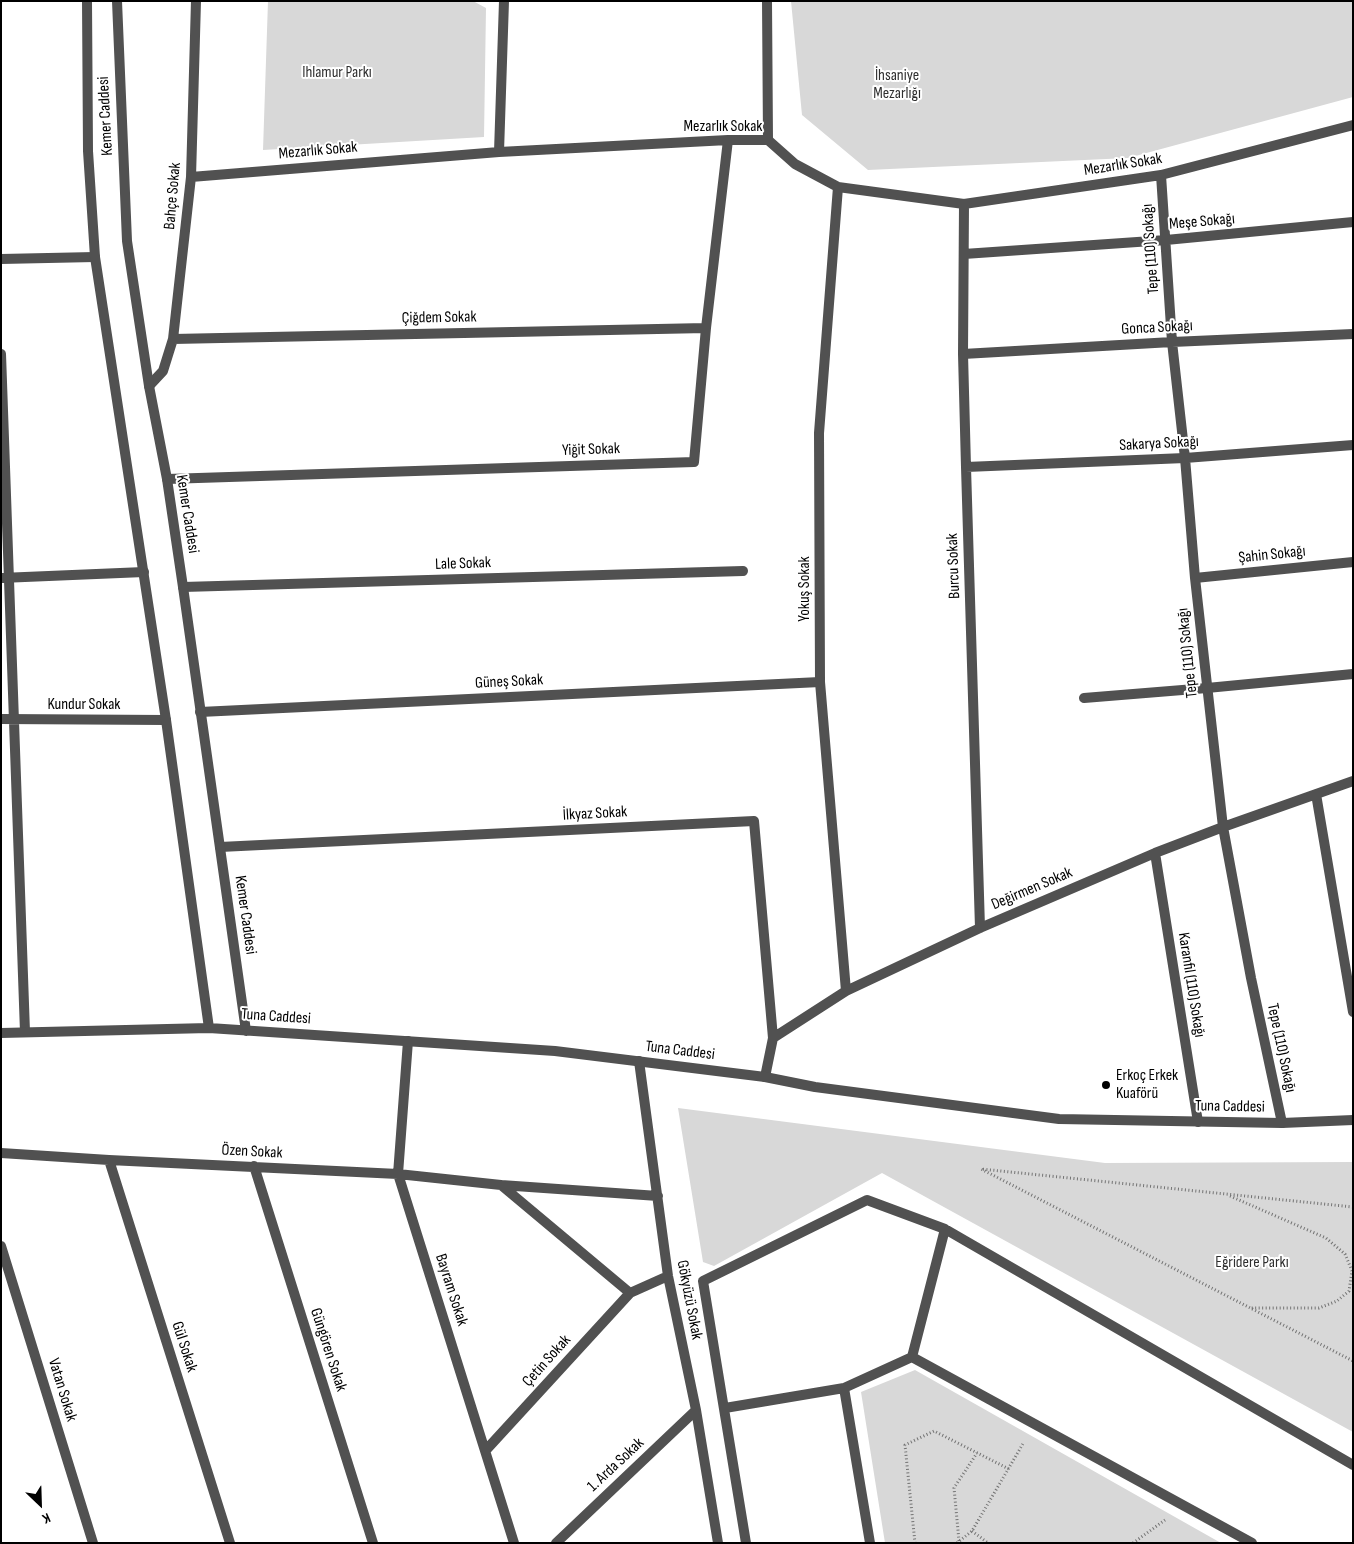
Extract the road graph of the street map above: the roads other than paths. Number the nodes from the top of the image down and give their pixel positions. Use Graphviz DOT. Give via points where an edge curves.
graph roads {
  1 [pos="87,1"];
  2 [pos="117,1"];
  3 [pos="196,1"];
  4 [pos="504,1"];
  5 [pos="767,1"];
  6 [pos="1353,125"];
  7 [pos="728,140"];
  8 [pos="768,140"];
  9 [pos="499,152"];
  10 [pos="1161,175"];
  11 [pos="191,176"];
  12 [pos="838,187"];
  13 [pos="964,204"];
  14 [pos="1353,222"];
  15 [pos="1166,240"];
  16 [pos="964,254"];
  17 [pos="95,257"];
  18 [pos="1,259"];
  19 [pos="706,328"];
  20 [pos="1353,334"];
  21 [pos="173,339"];
  22 [pos="1172,342"];
  23 [pos="1,354"];
  24 [pos="964,354"];
  25 [pos="149,386"];
  26 [pos="1353,445"];
  27 [pos="1185,458"];
  28 [pos="966,467"];
  29 [pos="166,479"];
  30 [pos="1353,562"];
  31 [pos="743,571"];
  32 [pos="144,572"];
  33 [pos="6,577"];
  34 [pos="1195,578"];
  35 [pos="183,587"];
  36 [pos="1353,674"];
  37 [pos="820,682"];
  38 [pos="1207,688"];
  39 [pos="1084,698"];
  40 [pos="200,712"];
  41 [pos="1,719"];
  42 [pos="15,719"];
  43 [pos="166,720"];
  44 [pos="1353,781"];
  45 [pos="1316,794"];
  46 [pos="1222,827"];
  47 [pos="220,847"];
  48 [pos="1156,853"];
  49 [pos="980,928"];
  50 [pos="846,991"];
  51 [pos="1353,1012"];
  52 [pos="209,1028"];
  53 [pos="246,1031"];
  54 [pos="25,1032"];
  55 [pos="1,1033"];
  56 [pos="773,1038"];
  57 [pos="408,1041"];
  58 [pos="639,1061"];
  59 [pos="765,1077"];
  60 [pos="1353,1120"];
  61 [pos="1198,1122"];
  62 [pos="1282,1123"];
  63 [pos="1,1153"];
  64 [pos="109,1160"];
  65 [pos="254,1166"];
  66 [pos="398,1174"];
  67 [pos="501,1185"];
  68 [pos="658,1196"];
  69 [pos="945,1229"];
  70 [pos="1,1246"];
  71 [pos="668,1276"];
  72 [pos="630,1293"];
  73 [pos="912,1358"];
  74 [pos="844,1388"];
  75 [pos="724,1408"];
  76 [pos="696,1410"];
  77 [pos="486,1450"];
  78 [pos="1353,1465"];
  79 [pos="93,1543"];
  80 [pos="230,1543"];
  81 [pos="373,1543"];
  82 [pos="514,1543"];
  83 [pos="556,1543"];
  84 [pos="718,1543"];
  85 [pos="746,1543"];
  86 [pos="870,1543"];
  87 [pos="1252,1543"];
  1 -- 17 [label="street, Kemer Caddesi" via="88,151"];
  2 -- 25 [label="street, Kemer Caddesi" via="127,241"];
  3 -- 11 [label="street, Bahçe Sokak"];
  4 -- 9 [label="street"];
  5 -- 8 [label="street"];
  6 -- 10 [label="street, Mezarlık Sokak"];
  7 -- 8 [label="street, Mezarlık Sokak"];
  7 -- 9 [label="street, Mezarlık Sokak"];
  7 -- 19 [label="street, Yiğit Sokak"];
  8 -- 12 [label="street, Mezarlık Sokak" via="794,164"];
  9 -- 11 [label="street, Mezarlık Sokak"];
  10 -- 13 [label="street, Mezarlık Sokak"];
  10 -- 15 [label="street, Tepe (110) Sokağı"];
  11 -- 21 [label="street, Bahçe Sokak"];
  12 -- 13 [label="street, Mezarlık Sokak"];
  12 -- 37 [label="street, Yokuş Sokak" via="820,433"];
  13 -- 16 [label="street, Burcu Sokak"];
  14 -- 15 [label="street, Meşe Sokağı"];
  15 -- 16 [label="street, Meşe Sokağı"];
  15 -- 22 [label="street, Tepe (110) Sokağı"];
  16 -- 24 [label="street, Burcu Sokak"];
  17 -- 18 [label="street"];
  17 -- 32 [label="street, Kemer Caddesi"];
  19 -- 21 [label="street, Çiğdem Sokak"];
  19 -- 29 [label="street, Yiğit Sokak" via="694,462"];
  20 -- 22 [label="street, Gonca Sokağı"];
  21 -- 25 [label="street, Bahçe Sokak" via="163,371"];
  22 -- 24 [label="street, Gonca Sokağı"];
  22 -- 27 [label="street, Tepe (110) Sokağı"];
  23 -- 33 [label="street"];
  24 -- 28 [label="street, Burcu Sokak"];
  25 -- 29 [label="street, Kemer Caddesi"];
  26 -- 27 [label="street, Sakarya Sokağı"];
  27 -- 28 [label="street, Sakarya Sokağı"];
  27 -- 34 [label="street, Tepe (110) Sokağı"];
  28 -- 49 [label="street, Burcu Sokak"];
  29 -- 35 [label="street, Kemer Caddesi"];
  30 -- 34 [label="street, Şahin Sokağı"];
  31 -- 35 [label="street, Lale Sokak"];
  32 -- 33 [label="street"];
  32 -- 43 [label="street, Kemer Caddesi"];
  33 -- 42 [label="street"];
  34 -- 38 [label="street, Tepe (110) Sokağı"];
  35 -- 40 [label="street, Kemer Caddesi"];
  36 -- 38 [label="street"];
  37 -- 40 [label="street, Güneş Sokak"];
  37 -- 50 [label="street, Yokuş Sokak"];
  38 -- 39 [label="street"];
  38 -- 46 [label="street, Tepe (110) Sokağı"];
  40 -- 47 [label="street, Kemer Caddesi"];
  41 -- 42 [label="street, Kundur Sokak"];
  42 -- 43 [label="street, Kundur Sokak"];
  42 -- 54 [label="street"];
  43 -- 52 [label="street, Kemer Caddesi"];
  44 -- 45 [label="street, Değirmen Sokak"];
  45 -- 46 [label="street, Değirmen Sokak"];
  45 -- 51 [label="street"];
  46 -- 48 [label="street, Değirmen Sokak"];
  46 -- 62 [label="street, Tepe (110) Sokağı"];
  47 -- 53 [label="street, Kemer Caddesi"];
  47 -- 56 [label="street, İlkyaz Sokak" via="754,821"];
  48 -- 49 [label="street, Değirmen Sokak"];
  48 -- 61 [label="street, Karanfil (110) Sokağı"];
  49 -- 50 [label="street, Değirmen Sokak"];
  50 -- 56 [label="street, Değirmen Sokak"];
  52 -- 53 [label="street, Tuna Caddesi"];
  52 -- 54 [label="street, Tuna Caddesi"];
  53 -- 57 [label="street, Tuna Caddesi"];
  54 -- 55 [label="street, Tuna Caddesi"];
  56 -- 59 [label="street"];
  57 -- 58 [label="street, Tuna Caddesi" via="555,1051"];
  57 -- 66 [label="street, Bayram Sokak"];
  58 -- 59 [label="street, Tuna Caddesi"];
  58 -- 68 [label="street, Gökyüzü Sokak"];
  59 -- 61 [label="street, Tuna Caddesi" via="815,1087 1060,1119"];
  60 -- 62 [label="street, Tuna Caddesi"];
  61 -- 62 [label="street, Tuna Caddesi"];
  63 -- 64 [label="street, Özen Sokak"];
  64 -- 65 [label="street, Özen Sokak"];
  64 -- 80 [label="street, Gül Sokak"];
  65 -- 66 [label="street, Özen Sokak"];
  65 -- 81 [label="street, Güngören Sokak"];
  66 -- 67 [label="street, Özen Sokak"];
  66 -- 77 [label="street, Bayram Sokak"];
  67 -- 68 [label="street, Özen Sokak"];
  67 -- 72 [label="street"];
  68 -- 71 [label="street, Gökyüzü Sokak"];
  69 -- 73 [label="street"];
  69 -- 75 [label="street" via="867,1200 703,1281"];
  69 -- 78 [label="street"];
  70 -- 79 [label="street, Vatan Sokak"];
  71 -- 72 [label="street"];
  71 -- 76 [label="street, Gökyüzü Sokak"];
  72 -- 77 [label="street, Çetin Sokak"];
  73 -- 74 [label="street"];
  73 -- 87 [label="street"];
  74 -- 75 [label="street"];
  74 -- 86 [label="street"];
  75 -- 85 [label="street"];
  76 -- 83 [label="street, 1. Arda Sokak"];
  76 -- 84 [label="street, Gökyüzü Sokak"];
  77 -- 82 [label="street, Bayram Sokak"];
}
